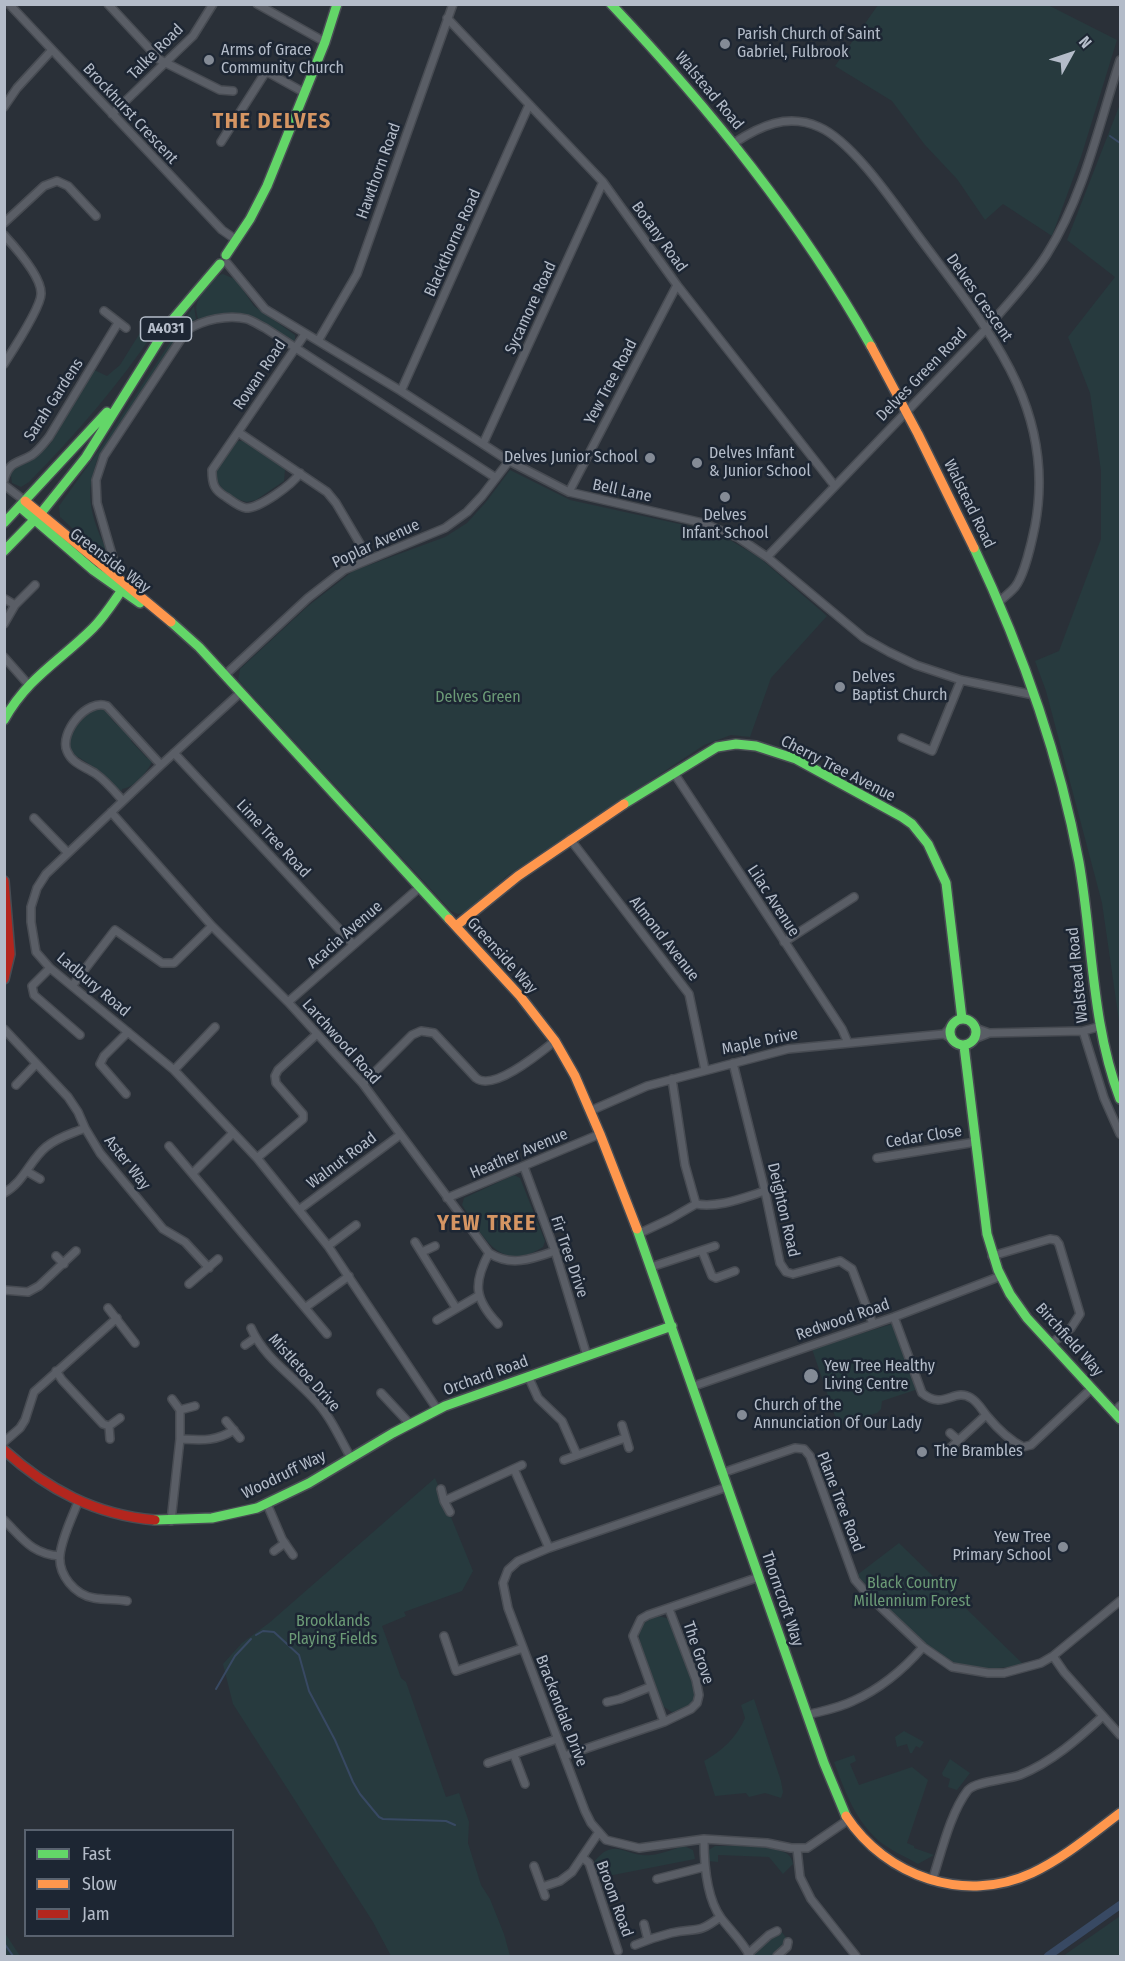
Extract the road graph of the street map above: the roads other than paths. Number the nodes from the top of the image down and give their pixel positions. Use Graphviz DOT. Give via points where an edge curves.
graph roads {
  1 [pos="9,4"];
  2 [pos="108,4"];
  3 [pos="213,4"];
  4 [pos="257,4"];
  5 [pos="337,4"];
  6 [pos="453,4"];
  7 [pos="611,4"];
  8 [pos="447,18"];
  9 [pos="325,42"];
  10 [pos="51,51"];
  11 [pos="1120,60"];
  12 [pos="167,63"];
  13 [pos="233,91"];
  14 [pos="305,93"];
  15 [pos="529,105"];
  16 [pos="4,107"];
  17 [pos="112,114"];
  18 [pos="221,142"];
  19 [pos="734,143"];
  20 [pos="603,182"];
  21 [pos="90,210"];
  22 [pos="82,215"];
  23 [pos="96,216"];
  24 [pos="4,223"];
  25 [pos="4,235"];
  26 [pos="235,239"];
  27 [pos="225,260"];
  28 [pos="677,285"];
  29 [pos="104,311"];
  30 [pos="118,323"];
  31 [pos="126,328"];
  32 [pos="986,328"];
  33 [pos="305,334"];
  34 [pos="318,341"];
  35 [pos="295,349"];
  36 [pos="8,351"];
  37 [pos="4,364"];
  38 [pos="401,391"];
  39 [pos="122,396"];
  40 [pos="907,410"];
  41 [pos="238,432"];
  42 [pos="483,444"];
  43 [pos="509,461"];
  44 [pos="300,473"];
  45 [pos="496,478"];
  46 [pos="4,480"];
  47 [pos="4,485"];
  48 [pos="834,485"];
  49 [pos="569,492"];
  50 [pos="22,504"];
  51 [pos="38,516"];
  52 [pos="4,523"];
  53 [pos="4,550"];
  54 [pos="767,557"];
  55 [pos="369,559"];
  56 [pos="108,570"];
  57 [pos="35,585"];
  58 [pos="123,588"];
  59 [pos="5,599"];
  60 [pos="999,602"];
  61 [pos="15,605"];
  62 [pos="4,624"];
  63 [pos="4,657"];
  64 [pos="225,675"];
  65 [pos="961,680"];
  66 [pos="27,683"];
  67 [pos="240,693"];
  68 [pos="1034,695"];
  69 [pos="4,720"];
  70 [pos="902,738"];
  71 [pos="174,753"];
  72 [pos="161,765"];
  73 [pos="674,773"];
  74 [pos="123,801"];
  75 [pos="111,812"];
  76 [pos="34,818"];
  77 [pos="570,839"];
  78 [pos="68,853"];
  79 [pos="4,882"];
  80 [pos="420,887"];
  81 [pos="854,897"];
  82 [pos="213,926"];
  83 [pos="456,926"];
  84 [pos="7,931"];
  85 [pos="784,942"];
  86 [pos="353,944"];
  87 [pos="50,968"];
  88 [pos="4,979"];
  89 [pos="72,986"];
  90 [pos="288,1002"];
  91 [pos="962,1019"];
  92 [pos="215,1027"];
  93 [pos="1098,1027"];
  94 [pos="975,1028"];
  95 [pos="4,1029"];
  96 [pos="1083,1031"];
  97 [pos="128,1032"];
  98 [pos="989,1033"];
  99 [pos="317,1034"];
  100 [pos="80,1035"];
  101 [pos="948,1036"];
  102 [pos="974,1040"];
  103 [pos="555,1041"];
  104 [pos="848,1043"];
  105 [pos="964,1046"];
  106 [pos="733,1063"];
  107 [pos="36,1064"];
  108 [pos="174,1070"];
  109 [pos="705,1070"];
  110 [pos="672,1079"];
  111 [pos="363,1084"];
  112 [pos="16,1085"];
  113 [pos="126,1094"];
  114 [pos="1120,1099"];
  115 [pos="590,1112"];
  116 [pos="85,1128"];
  117 [pos="233,1133"];
  118 [pos="600,1134"];
  119 [pos="1120,1134"];
  120 [pos="400,1135"];
  121 [pos="976,1142"];
  122 [pos="169,1146"];
  123 [pos="257,1158"];
  124 [pos="878,1158"];
  125 [pos="524,1167"];
  126 [pos="27,1172"];
  127 [pos="193,1173"];
  128 [pos="40,1179"];
  129 [pos="765,1191"];
  130 [pos="4,1193"];
  131 [pos="447,1198"];
  132 [pos="696,1204"];
  133 [pos="300,1209"];
  134 [pos="356,1225"];
  135 [pos="638,1234"];
  136 [pos="415,1242"];
  137 [pos="328,1246"];
  138 [pos="435,1246"];
  139 [pos="715,1246"];
  140 [pos="76,1251"];
  141 [pos="555,1251"];
  142 [pos="702,1251"];
  143 [pos="422,1252"];
  144 [pos="489,1253"];
  145 [pos="56,1256"];
  146 [pos="992,1256"];
  147 [pos="218,1259"];
  148 [pos="63,1264"];
  149 [pos="651,1267"];
  150 [pos="209,1268"];
  151 [pos="735,1271"];
  152 [pos="349,1276"];
  153 [pos="1001,1276"];
  154 [pos="189,1284"];
  155 [pos="4,1290"];
  156 [pos="478,1296"];
  157 [pos="306,1307"];
  158 [pos="108,1308"];
  159 [pos="456,1308"];
  160 [pos="894,1317"];
  161 [pos="117,1318"];
  162 [pos="437,1320"];
  163 [pos="498,1324"];
  164 [pos="873,1324"];
  165 [pos="672,1326"];
  166 [pos="251,1328"];
  167 [pos="327,1334"];
  168 [pos="255,1338"];
  169 [pos="135,1343"];
  170 [pos="1051,1344"];
  171 [pos="245,1345"];
  172 [pos="587,1356"];
  173 [pos="56,1371"];
  174 [pos="528,1376"];
  175 [pos="694,1386"];
  176 [pos="1092,1388"];
  177 [pos="381,1393"];
  178 [pos="172,1399"];
  179 [pos="195,1406"];
  180 [pos="437,1409"];
  181 [pos="180,1410"];
  182 [pos="1118,1413"];
  183 [pos="986,1415"];
  184 [pos="120,1418"];
  185 [pos="226,1420"];
  186 [pos="410,1424"];
  187 [pos="622,1425"];
  188 [pos="109,1426"];
  189 [pos="234,1430"];
  190 [pos="950,1433"];
  191 [pos="240,1438"];
  192 [pos="625,1438"];
  193 [pos="180,1439"];
  194 [pos="110,1440"];
  195 [pos="958,1440"];
  196 [pos="4,1442"];
  197 [pos="629,1448"];
  198 [pos="948,1449"];
  199 [pos="4,1450"];
  200 [pos="577,1455"];
  201 [pos="351,1458"];
  202 [pos="564,1460"];
  203 [pos="522,1465"];
  204 [pos="514,1469"];
  205 [pos="722,1473"];
  206 [pos="727,1487"];
  207 [pos="441,1489"];
  208 [pos="444,1501"];
  209 [pos="78,1502"];
  210 [pos="267,1504"];
  211 [pos="450,1512"];
  212 [pos="4,1520"];
  213 [pos="171,1521"];
  214 [pos="285,1543"];
  215 [pos="549,1548"];
  216 [pos="274,1551"];
  217 [pos="293,1555"];
  218 [pos="60,1556"];
  219 [pos="759,1577"];
  220 [pos="1120,1600"];
  221 [pos="127,1601"];
  222 [pos="669,1609"];
  223 [pos="444,1636"];
  224 [pos="923,1647"];
  225 [pos="522,1648"];
  226 [pos="1053,1656"];
  227 [pos="650,1687"];
  228 [pos="615,1690"];
  229 [pos="620,1699"];
  230 [pos="607,1702"];
  231 [pos="807,1715"];
  232 [pos="1103,1716"];
  233 [pos="663,1722"];
  234 [pos="1120,1735"];
  235 [pos="557,1739"];
  236 [pos="514,1755"];
  237 [pos="564,1756"];
  238 [pos="488,1763"];
  239 [pos="525,1784"];
  240 [pos="1120,1813"];
  241 [pos="848,1820"];
  242 [pos="599,1832"];
  243 [pos="704,1839"];
  244 [pos="797,1849"];
  245 [pos="582,1857"];
  246 [pos="534,1866"];
  247 [pos="704,1867"];
  248 [pos="670,1875"];
  249 [pos="657,1879"];
  250 [pos="932,1881"];
  251 [pos="674,1885"];
  252 [pos="542,1887"];
  253 [pos="545,1896"];
  254 [pos="720,1917"];
  255 [pos="644,1924"];
  256 [pos="777,1931"];
  257 [pos="648,1940"];
  258 [pos="788,1942"];
  259 [pos="635,1945"];
  260 [pos="618,1952"];
  261 [pos="749,1955"];
  262 [pos="777,1956"];
  263 [pos="856,1956"];
  1 -- 10 [label="street, Brockhurst Crescent"];
  2 -- 12 [label="street"];
  3 -- 12 [label="street, Talke Road" via="193,36"];
  4 -- 9 [label="street"];
  5 -- 9 [label="street, A4031"];
  6 -- 8 [label="street, Hawthorn Road"];
  7 -- 19 [label="street, Walstead Road"];
  8 -- 15 [label="street, Botany Road"];
  8 -- 34 [label="street, Hawthorn Road" via="357,274"];
  9 -- 14 [label="street, A4031"];
  10 -- 16 [label="street"];
  10 -- 17 [label="street, Brockhurst Crescent"];
  11 -- 32 [label="street, Delves Green Road" via="1096,142 1059,233 1021,290"];
  12 -- 13 [label="street" via="220,90"];
  12 -- 17 [label="street, Talke Road"];
  14 -- 18 [label="street" via="265,73"];
  14 -- 26 [label="street, A4031" via="267,186"];
  15 -- 20 [label="street, Botany Road"];
  15 -- 38 [label="street, Blackthorne Road"];
  17 -- 26 [label="street, Brockhurst Crescent"];
  19 -- 32 [label="street, Delves Crescent" via="766,124 796,121 834,134 894,203"];
  19 -- 40 [label="street, Walstead Road" via="803,236"];
  20 -- 28 [label="street, Botany Road"];
  20 -- 42 [label="street, Sycamore Road"];
  21 -- 22 [label="street"];
  21 -- 23 [label="street"];
  21 -- 24 [label="street" via="68,186 57,181 44,186"];
  25 -- 36 [label="street" via="39,283 42,294"];
  26 -- 27 [label="street, A4031"];
  27 -- 33 [label="street, Bell Lane" via="265,309"];
  27 -- 39 [label="street, A4031" via="169,324"];
  28 -- 48 [label="street, Botany Road"];
  28 -- 49 [label="street, Yew Tree Road"];
  29 -- 30 [label="street"];
  30 -- 31 [label="street"];
  30 -- 46 [label="street, Sarah Gardens" via="39,450 7,469"];
  32 -- 40 [label="street, Delves Green Road"];
  32 -- 60 [label="street, Delves Crescent" via="1020,387 1038,454 1038,513 1032,543 1017,586"];
  33 -- 34 [label="street, Bell Lane"];
  33 -- 35 [label="street, Rowan Road"];
  34 -- 38 [label="street, Bell Lane"];
  35 -- 41 [label="street, Rowan Road"];
  35 -- 45 [label="street"];
  35 -- 56 [label="street, Greenside Way" via="247,319 198,323 187,330 104,456 96,480 97,503 113,558"];
  36 -- 37 [label="street"];
  38 -- 42 [label="street, Bell Lane"];
  39 -- 50 [label="street, A4031"];
  39 -- 51 [label="street, A4031" via="86,457"];
  40 -- 48 [label="street, Delves Green Road"];
  40 -- 60 [label="street, Walstead Road"];
  41 -- 44 [label="street, Rowan Road"];
  41 -- 44 [label="street, Rowan Road" via="212,470 219,493 241,507 257,506"];
  42 -- 43 [label="street, Bell Lane"];
  43 -- 45 [label="street, Poplar Avenue"];
  43 -- 49 [label="street, Bell Lane"];
  44 -- 55 [label="street, Rowan Road" via="336,503"];
  45 -- 55 [label="street, Poplar Avenue" via="467,512 445,528"];
  47 -- 50 [label="street"];
  48 -- 54 [label="street, Delves Green Road"];
  49 -- 54 [label="street, Bell Lane" via="703,523 739,538"];
  50 -- 51 [label="street"];
  50 -- 52 [label="street, A4031"];
  51 -- 53 [label="street, A4031"];
  51 -- 56 [label="street, Greenside Way"];
  51 -- 58 [label="street, Greenside Way" via="85,564"];
  54 -- 65 [label="street, Bell Lane" via="864,638 915,665"];
  55 -- 64 [label="street, Poplar Avenue" via="344,570 308,598"];
  56 -- 58 [label="street, Greenside Way"];
  57 -- 61 [label="street"];
  58 -- 64 [label="street, Greenside Way" via="170,621"];
  58 -- 66 [label="street" via="94,626"];
  59 -- 61 [label="street"];
  60 -- 68 [label="street, Walstead Road"];
  61 -- 62 [label="street"];
  63 -- 66 [label="street"];
  64 -- 67 [label="street, Greenside Way"];
  65 -- 68 [label="street, Bell Lane"];
  65 -- 70 [label="street" via="932,751"];
  66 -- 69 [label="street"];
  67 -- 71 [label="street, Ladbury Road"];
  67 -- 80 [label="street, Greenside Way"];
  68 -- 93 [label="street, Walstead Road" via="1060,776 1075,843"];
  71 -- 72 [label="street, Ladbury Road"];
  71 -- 86 [label="street, Lime Tree Road"];
  72 -- 74 [label="street, Ladbury Road"];
  72 -- 74 [label="street" via="106,706 91,706 75,721 66,735 71,759 97,774"];
  73 -- 77 [label="street, Cherry Tree Avenue"];
  73 -- 85 [label="street, Lilac Avenue"];
  73 -- 91 [label="street, Cherry Tree Avenue" via="717,747 744,743 788,756 912,824 946,884"];
  74 -- 75 [label="street, Ladbury Road"];
  75 -- 78 [label="street, Ladbury Road"];
  75 -- 82 [label="street, Larchwood Road"];
  76 -- 78 [label="street"];
  77 -- 83 [label="street, Cherry Tree Avenue"];
  77 -- 109 [label="street, Almond Avenue" via="689,994"];
  78 -- 87 [label="street, Ladbury Road" via="46,874 31,907 36,952"];
  79 -- 84 [label="street"];
  80 -- 83 [label="street, Greenside Way"];
  80 -- 86 [label="street, Acacia Avenue"];
  81 -- 85 [label="street"];
  82 -- 89 [label="street" via="174,963 162,963 116,930"];
  82 -- 90 [label="street, Larchwood Road"];
  83 -- 103 [label="street, Greenside Way"];
  84 -- 88 [label="street" via="10,954"];
  85 -- 104 [label="street, Lilac Avenue"];
  86 -- 90 [label="street, Acacia Avenue"];
  87 -- 89 [label="street, Ladbury Road"];
  87 -- 100 [label="street" via="32,986 34,995"];
  89 -- 97 [label="street, Ladbury Road"];
  90 -- 99 [label="street, Larchwood Road"];
  91 -- 94 [label="street"];
  91 -- 101 [label="street" via="952,1026"];
  92 -- 108 [label="street"];
  93 -- 96 [label="street"];
  93 -- 114 [label="street, Walstead Road"];
  94 -- 98 [label="street"];
  94 -- 102 [label="street"];
  95 -- 107 [label="street, Aster Way"];
  96 -- 98 [label="street"];
  96 -- 119 [label="street, Walstead Road"];
  97 -- 108 [label="street, Ladbury Road"];
  97 -- 113 [label="street" via="100,1064"];
  98 -- 102 [label="street"];
  99 -- 111 [label="street, Larchwood Road"];
  99 -- 123 [label="street" via="274,1076 303,1119"];
  101 -- 104 [label="street, Maple Drive"];
  101 -- 105 [label="street"];
  102 -- 105 [label="street"];
  103 -- 111 [label="street" via="495,1081 483,1082 434,1033 421,1031 412,1035"];
  103 -- 115 [label="street, Greenside Way"];
  104 -- 106 [label="street, Maple Drive" via="788,1049"];
  105 -- 121 [label="street"];
  106 -- 109 [label="street, Maple Drive"];
  106 -- 129 [label="street, Deighton Road"];
  107 -- 112 [label="street"];
  107 -- 116 [label="street, Aster Way" via="68,1098"];
  108 -- 117 [label="street, Ladbury Road"];
  109 -- 110 [label="street, Maple Drive"];
  110 -- 115 [label="street, Maple Drive"];
  110 -- 132 [label="street" via="685,1165"];
  111 -- 120 [label="street, Larchwood Road"];
  115 -- 118 [label="street, Greenside Way"];
  116 -- 126 [label="street" via="64,1135 45,1148"];
  116 -- 150 [label="street, Aster Way" via="100,1153 163,1229 184,1242"];
  117 -- 123 [label="street, Ladbury Road"];
  117 -- 127 [label="street"];
  118 -- 125 [label="street, Heather Avenue"];
  118 -- 135 [label="street, Greenside Way"];
  120 -- 131 [label="street, Larchwood Road"];
  120 -- 133 [label="street, Walnut Road"];
  121 -- 124 [label="street, Cedar Close"];
  121 -- 146 [label="street"];
  122 -- 127 [label="street"];
  123 -- 133 [label="street, Ladbury Road"];
  125 -- 131 [label="street, Heather Avenue"];
  125 -- 141 [label="street, Fir Tree Drive"];
  126 -- 128 [label="street"];
  126 -- 130 [label="street"];
  127 -- 157 [label="street"];
  129 -- 132 [label="street" via="718,1205"];
  129 -- 164 [label="street, Deighton Road" via="780,1263 786,1272 793,1274 840,1261 846,1264 852,1269"];
  131 -- 144 [label="street, Larchwood Road"];
  132 -- 135 [label="street"];
  133 -- 137 [label="street, Orchard Road"];
  134 -- 137 [label="street"];
  135 -- 149 [label="street, Greenside Way"];
  136 -- 143 [label="street"];
  137 -- 152 [label="street, Orchard Road"];
  138 -- 143 [label="street"];
  139 -- 142 [label="street"];
  140 -- 148 [label="street"];
  141 -- 144 [label="street" via="520,1262"];
  141 -- 172 [label="street, Fir Tree Drive"];
  142 -- 149 [label="street"];
  142 -- 151 [label="street" via="709,1274 716,1278"];
  143 -- 159 [label="street"];
  144 -- 156 [label="street" via="477,1284"];
  145 -- 148 [label="street"];
  146 -- 153 [label="street"];
  146 -- 170 [label="street" via="1050,1239 1059,1244 1080,1314 1071,1328"];
  147 -- 150 [label="street"];
  148 -- 155 [label="street" via="28,1292"];
  149 -- 165 [label="street, Greenside Way"];
  150 -- 154 [label="street"];
  152 -- 157 [label="street"];
  152 -- 180 [label="street, Orchard Road"];
  153 -- 160 [label="street, Redwood Road"];
  153 -- 170 [label="street, Birchfield Way" via="1014,1301"];
  156 -- 159 [label="street"];
  156 -- 163 [label="street"];
  157 -- 167 [label="street"];
  158 -- 161 [label="street"];
  159 -- 162 [label="street"];
  160 -- 164 [label="street, Redwood Road"];
  160 -- 183 [label="street" via="922,1393 940,1401 960,1394 971,1397"];
  161 -- 169 [label="street"];
  161 -- 173 [label="street"];
  164 -- 175 [label="street, Redwood Road"];
  165 -- 172 [label="street, Orchard Road"];
  165 -- 175 [label="street, Greenside Way"];
  166 -- 168 [label="street, Mistletoe Drive"];
  168 -- 171 [label="street, Mistletoe Drive"];
  168 -- 201 [label="street, Mistletoe Drive" via="327,1414"];
  170 -- 176 [label="street, Birchfield Way"];
  172 -- 174 [label="street, Orchard Road"];
  173 -- 188 [label="street"];
  173 -- 196 [label="street" via="34,1392 25,1420"];
  174 -- 180 [label="street, Orchard Road"];
  174 -- 200 [label="street" via="538,1398 562,1421"];
  175 -- 205 [label="street, Thorncroft Way"];
  176 -- 182 [label="street, Birchfield Way"];
  176 -- 183 [label="street" via="1023,1448"];
  177 -- 186 [label="street"];
  178 -- 181 [label="street"];
  179 -- 181 [label="street"];
  180 -- 186 [label="street, Woodruff Way"];
  181 -- 193 [label="street"];
  183 -- 195 [label="street"];
  184 -- 188 [label="street"];
  185 -- 189 [label="street"];
  186 -- 201 [label="street, Woodruff Way"];
  187 -- 192 [label="street"];
  188 -- 194 [label="street"];
  189 -- 191 [label="street"];
  189 -- 193 [label="street" via="220,1438"];
  190 -- 195 [label="street"];
  192 -- 197 [label="street"];
  192 -- 200 [label="street"];
  193 -- 213 [label="street"];
  195 -- 198 [label="street"];
  199 -- 209 [label="street, Woodruff Way" via="33,1475"];
  200 -- 202 [label="street"];
  201 -- 210 [label="street, Woodruff Way"];
  203 -- 204 [label="street"];
  204 -- 208 [label="street"];
  204 -- 215 [label="street"];
  205 -- 206 [label="street, Thorncroft Way"];
  205 -- 224 [label="street, Plane Tree Road" via="795,1448 804,1449 810,1456 855,1580"];
  206 -- 215 [label="street, Brackendale Drive"];
  206 -- 219 [label="street, Thorncroft Way"];
  207 -- 208 [label="street"];
  208 -- 211 [label="street"];
  209 -- 213 [label="street, Woodruff Way" via="112,1514"];
  209 -- 218 [label="street"];
  210 -- 213 [label="street, Woodruff Way" via="234,1515"];
  210 -- 214 [label="street"];
  212 -- 218 [label="street" via="32,1548"];
  214 -- 216 [label="street"];
  214 -- 217 [label="street"];
  215 -- 225 [label="street, Brackendale Drive" via="518,1561 508,1570 503,1583"];
  218 -- 221 [label="street" via="63,1574 79,1592 93,1598 111,1595"];
  219 -- 222 [label="street, The Grove"];
  219 -- 231 [label="street, Thorncroft Way"];
  220 -- 226 [label="street, Plane Tree Road"];
  222 -- 227 [label="street, The Grove" via="641,1619 633,1636"];
  222 -- 233 [label="street, The Grove" via="699,1695 691,1709"];
  223 -- 225 [label="street" via="456,1671"];
  224 -- 226 [label="street, Plane Tree Road" via="952,1667 988,1673 1004,1673"];
  224 -- 231 [label="street" via="880,1686 851,1702"];
  225 -- 235 [label="street, Brackendale Drive"];
  226 -- 232 [label="street"];
  227 -- 229 [label="street"];
  227 -- 233 [label="street, The Grove"];
  228 -- 229 [label="street"];
  229 -- 230 [label="street"];
  231 -- 241 [label="street, Thorncroft Way"];
  232 -- 234 [label="street"];
  232 -- 250 [label="street" via="1074,1743 1037,1768 1012,1778 980,1782 969,1789 956,1812"];
  233 -- 237 [label="street, The Grove"];
  235 -- 236 [label="street"];
  235 -- 237 [label="street, Brackendale Drive"];
  236 -- 238 [label="street"];
  236 -- 239 [label="street"];
  237 -- 242 [label="street, Brackendale Drive" via="585,1810"];
  240 -- 250 [label="street" via="1043,1868 1016,1880 990,1886"];
  241 -- 244 [label="street" via="807,1848"];
  241 -- 250 [label="street" via="887,1860"];
  242 -- 243 [label="street" via="606,1840 639,1848"];
  242 -- 245 [label="street, Broom Road"];
  243 -- 244 [label="street"];
  243 -- 247 [label="street"];
  244 -- 263 [label="street" via="800,1877 811,1899"];
  245 -- 252 [label="street, Broom Road" via="561,1881"];
  245 -- 260 [label="street, Broom Road" via="589,1863"];
  246 -- 252 [label="street"];
  247 -- 248 [label="street"];
  247 -- 254 [label="street"];
  248 -- 249 [label="street"];
  248 -- 251 [label="street"];
  252 -- 253 [label="street"];
  254 -- 257 [label="street" via="698,1931"];
  254 -- 261 [label="street"];
  255 -- 257 [label="street"];
  256 -- 261 [label="street"];
  257 -- 259 [label="street"];
  258 -- 262 [label="street"];
}
